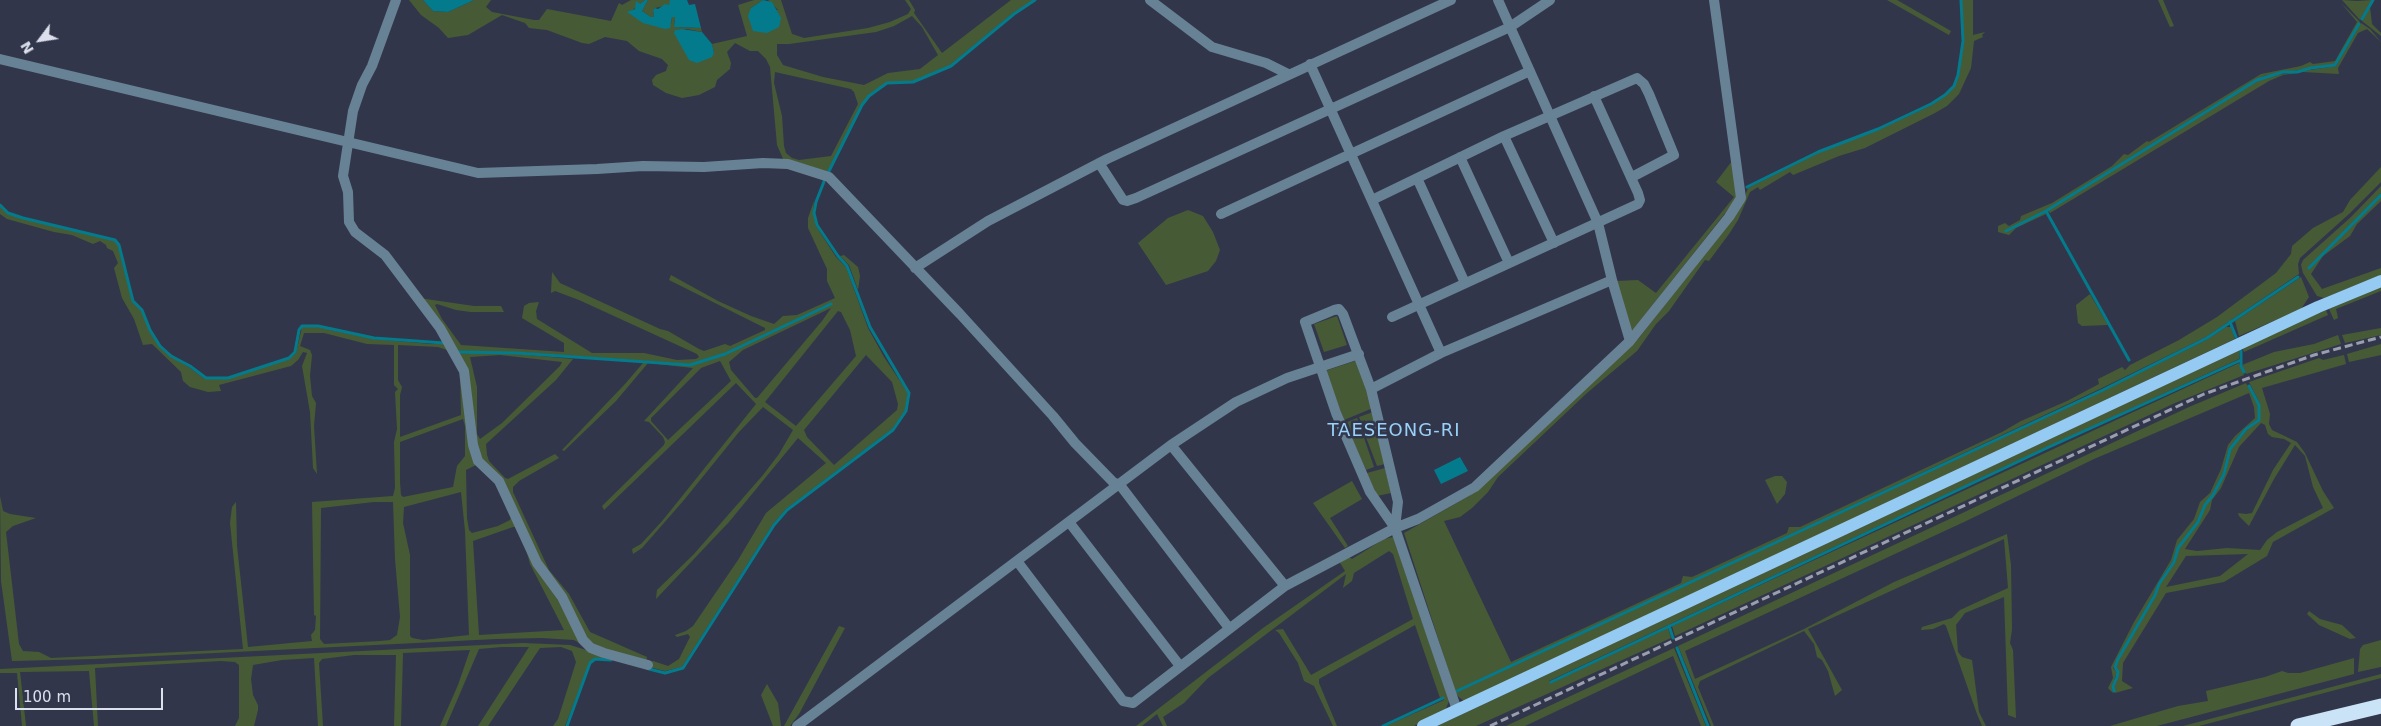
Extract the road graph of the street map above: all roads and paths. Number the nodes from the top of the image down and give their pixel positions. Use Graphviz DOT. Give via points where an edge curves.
graph roads {
  1 [pos="396,0"];
  2 [pos="1150,0"];
  3 [pos="1451,0"];
  4 [pos="1498,0"];
  5 [pos="1550,0"];
  6 [pos="1714,0"];
  7 [pos="1510,27"];
  8 [pos="0,59"];
  9 [pos="1310,64"];
  10 [pos="1530,71"];
  11 [pos="1288,74"];
  12 [pos="1594,96"];
  13 [pos="1331,109"];
  14 [pos="1550,116"];
  15 [pos="1504,136"];
  16 [pos="347,140"];
  17 [pos="1351,154"];
  18 [pos="1460,157"];
  19 [pos="1099,163"];
  20 [pos="1632,177"];
  21 [pos="1417,178"];
  22 [pos="1372,200"];
  23 [pos="1222,214"];
  24 [pos="1598,223"];
  25 [pos="1554,243"];
  26 [pos="1509,263"];
  27 [pos="915,268"];
  28 [pos="1612,280"];
  29 [pos="2381,281"];
  30 [pos="1465,283"];
  31 [pos="1419,305"];
  32 [pos="1392,317"];
  33 [pos="1630,341"];
  34 [pos="1441,353"];
  35 [pos="1359,354"];
  36 [pos="1320,367"];
  37 [pos="1371,389"];
  38 [pos="1171,445"];
  39 [pos="1120,485"];
  40 [pos="1070,522"];
  41 [pos="1395,528"];
  42 [pos="1018,560"];
  43 [pos="1285,586"];
  44 [pos="1229,628"];
  45 [pos="648,665"];
  46 [pos="1180,666"];
  47 [pos="2381,706"];
  48 [pos="1457,710"];
  49 [pos="797,726"];
  50 [pos="1423,726"];
  51 [pos="2298,726"];
  1 -- 16 [label="street" via="356,101"];
  2 -- 11 [label="street" via="1212,46 1266,63"];
  3 -- 9 [label="street"];
  4 -- 7 [label="street"];
  5 -- 7 [label="street"];
  6 -- 33 [label="street" via="1741,198 1724,224"];
  7 -- 10 [label="street"];
  7 -- 13 [label="street"];
  8 -- 16 [label="street"];
  9 -- 11 [label="street"];
  9 -- 13 [label="street"];
  10 -- 14 [label="street"];
  10 -- 17 [label="street"];
  11 -- 19 [label="street"];
  12 -- 14 [label="street"];
  12 -- 20 [label="street"];
  12 -- 20 [label="street" via="1637,78 1649,94 1674,155"];
  13 -- 17 [label="street"];
  13 -- 19 [label="street" via="1127,201 1117,193"];
  14 -- 15 [label="street"];
  14 -- 24 [label="street"];
  15 -- 18 [label="street"];
  15 -- 25 [label="street"];
  16 -- 27 [label="street" via="478,173 788,164 826,176"];
  16 -- 45 [label="street" via="343,176 348,192 349,222 355,232 385,256 440,328 464,372 478,461 499,481 537,563 562,597 583,640 591,648"];
  17 -- 22 [label="street"];
  17 -- 23 [label="street"];
  18 -- 21 [label="street"];
  18 -- 26 [label="street"];
  19 -- 27 [label="street" via="988,220"];
  20 -- 24 [label="street" via="1640,200 1638,204"];
  21 -- 22 [label="street"];
  21 -- 30 [label="street"];
  22 -- 31 [label="street"];
  24 -- 25 [label="street"];
  24 -- 28 [label="street"];
  25 -- 26 [label="street"];
  26 -- 30 [label="street"];
  27 -- 39 [label="street" via="1075,443 1113,482"];
  28 -- 33 [label="street"];
  28 -- 34 [label="street"];
  29 -- 48 [label="main road" via="2318,307"];
  30 -- 31 [label="street"];
  31 -- 32 [label="street"];
  31 -- 34 [label="street"];
  33 -- 41 [label="street" via="1475,487"];
  34 -- 37 [label="street"];
  35 -- 36 [label="street"];
  35 -- 36 [label="street" via="1342,314 1339,309 1334,310 1305,322"];
  35 -- 37 [label="street"];
  36 -- 38 [label="street" via="1236,402"];
  36 -- 41 [label="street" via="1370,492"];
  37 -- 41 [label="street" via="1398,502"];
  38 -- 39 [label="street"];
  38 -- 43 [label="street"];
  39 -- 40 [label="street"];
  39 -- 44 [label="street"];
  40 -- 42 [label="street"];
  40 -- 46 [label="street"];
  41 -- 43 [label="street"];
  41 -- 48 [label="street"];
  42 -- 46 [label="street" via="1123,701 1133,703"];
  42 -- 49 [label="street"];
  43 -- 44 [label="street"];
  44 -- 46 [label="street"];
  47 -- 51 [label="highway"];
  48 -- 50 [label="main road"];
}
